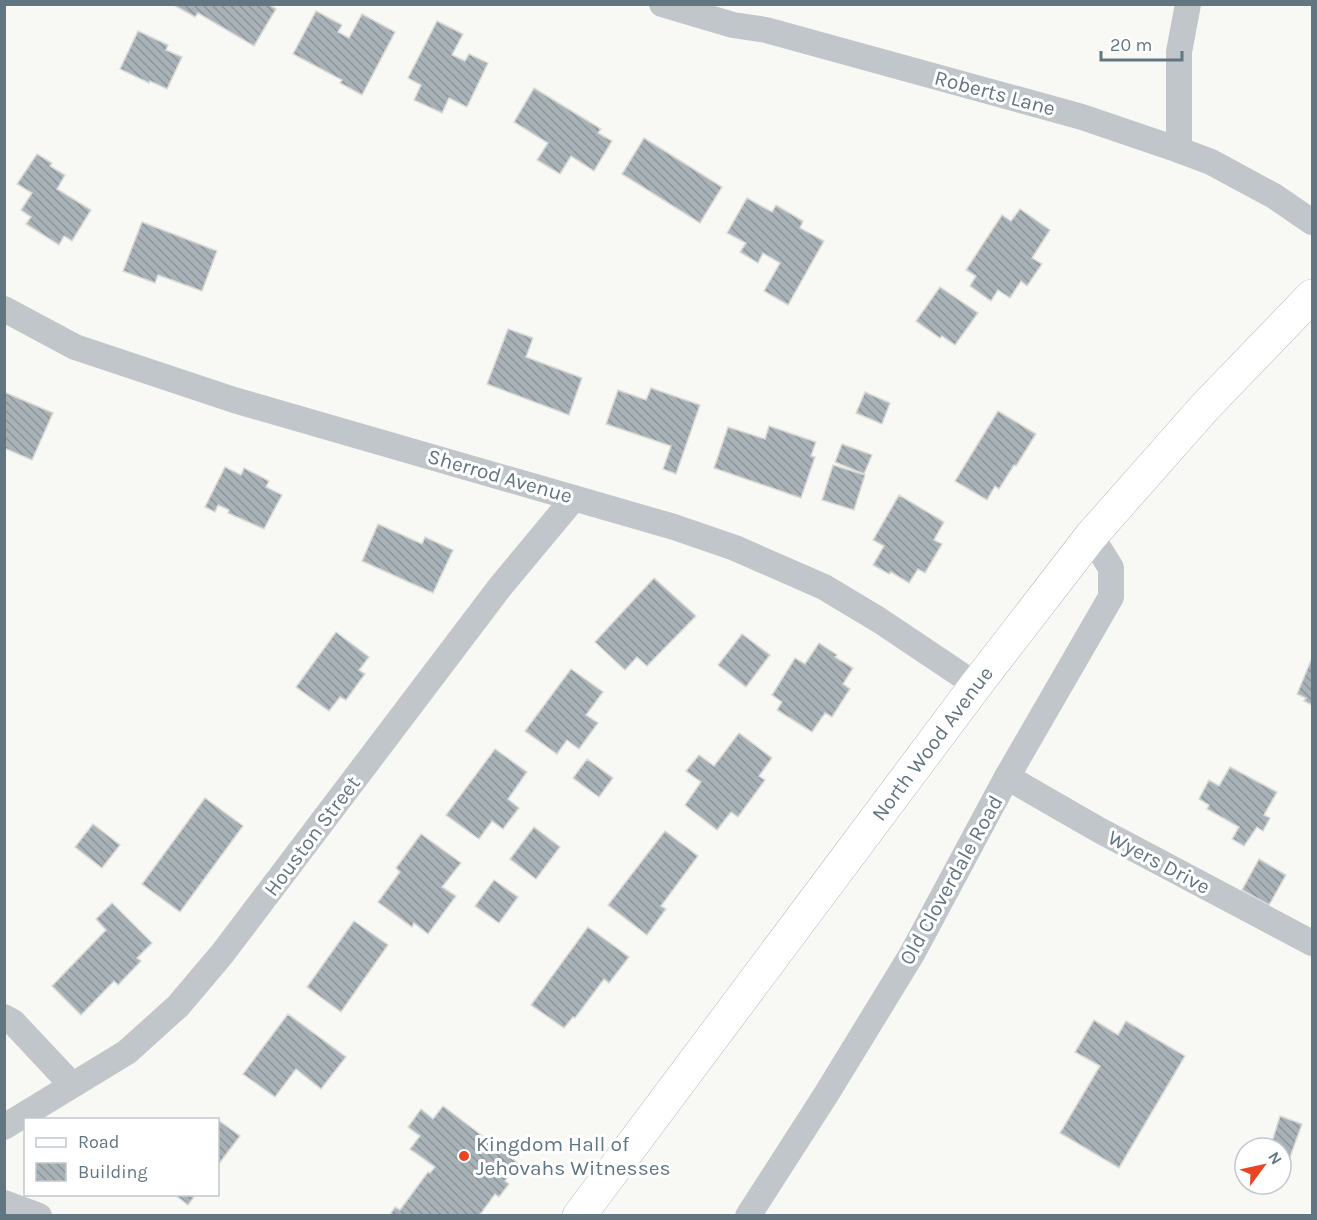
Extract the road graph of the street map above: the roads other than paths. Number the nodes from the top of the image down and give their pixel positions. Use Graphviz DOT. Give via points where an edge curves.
graph roads {
  1 [pos="662,4"];
  2 [pos="1188,4"];
  3 [pos="1179,150"];
  4 [pos="1312,222"];
  5 [pos="1312,296"];
  6 [pos="4,309"];
  7 [pos="574,498"];
  8 [pos="1091,536"];
  9 [pos="976,685"];
  10 [pos="1007,777"];
  11 [pos="1312,943"];
  12 [pos="4,1017"];
  13 [pos="72,1085"];
  14 [pos="4,1127"];
  15 [pos="4,1203"];
  16 [pos="39,1215"];
  17 [pos="579,1215"];
  18 [pos="748,1215"];
  1 -- 3 [label="street, Roberts Lane" via="1082,117"];
  2 -- 3 [label="street" via="1179,52"];
  3 -- 4 [label="street, Roberts Lane" via="1211,162 1274,196"];
  5 -- 8 [label="main road, North Wood Avenue" via="1205,407"];
  6 -- 7 [label="street, Sherrod Avenue" via="75,346 222,396"];
  7 -- 9 [label="street, Sherrod Avenue" via="735,548 824,587"];
  7 -- 13 [label="street, Houston Street" via="500,587 222,954 178,1006 127,1052"];
  8 -- 9 [label="main road, North Wood Avenue"];
  8 -- 10 [label="street, Old Cloverdale Road" via="1112,568 1111,597"];
  9 -- 17 [label="main road, North Wood Avenue"];
  10 -- 11 [label="street, Wyers Drive"];
  10 -- 18 [label="street, Old Cloverdale Road" via="912,954"];
  12 -- 13 [label="street"];
  13 -- 14 [label="street, Houston Street"];
  15 -- 16 [label="street"];
}
